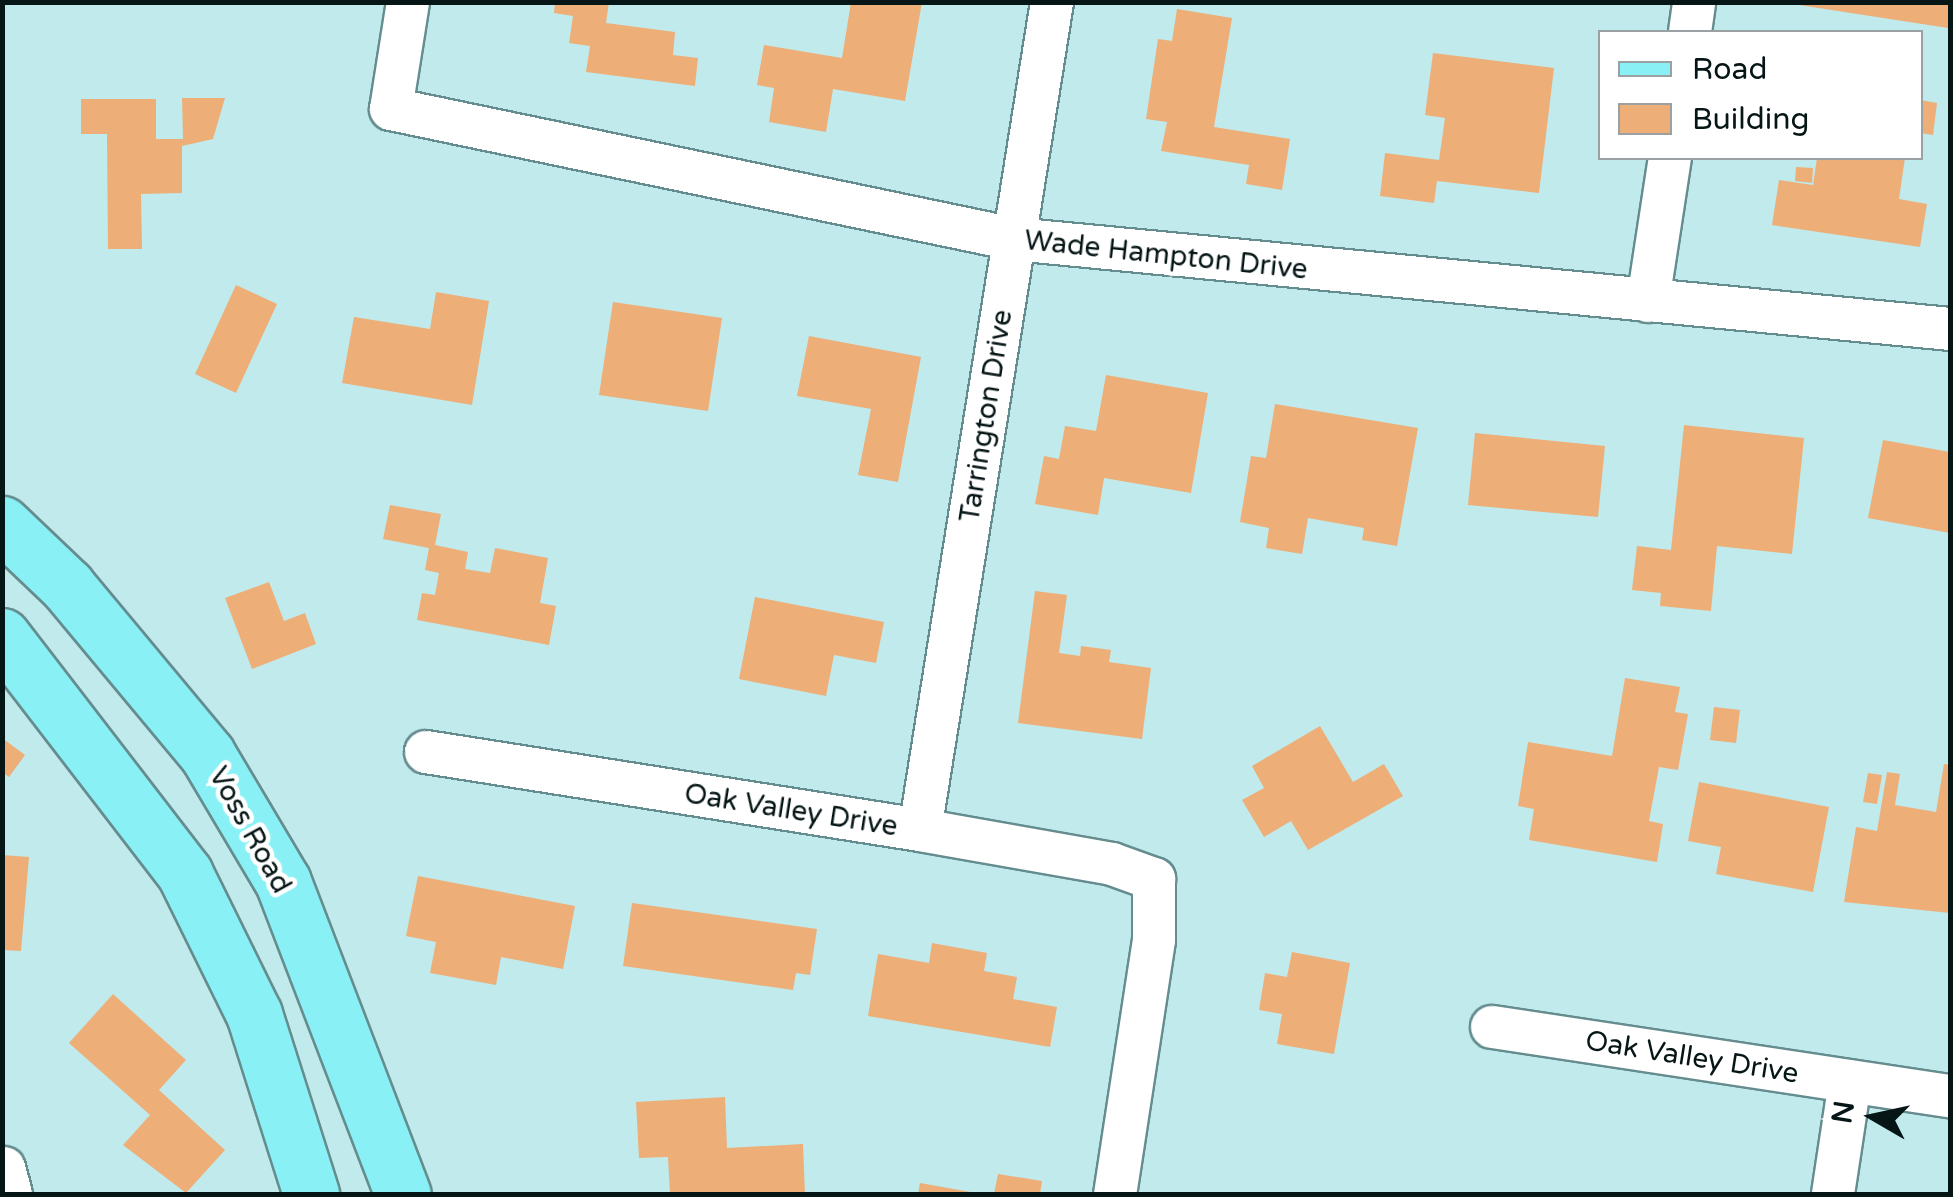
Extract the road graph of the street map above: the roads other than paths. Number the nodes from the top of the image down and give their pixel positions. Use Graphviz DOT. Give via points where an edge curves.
graph roads {
  1 [pos="408,2"];
  2 [pos="1052,2"];
  3 [pos="1694,2"];
  4 [pos="1690,30"];
  5 [pos="1670,160"];
  6 [pos="1014,239"];
  7 [pos="1648,301"];
  8 [pos="1950,329"];
  9 [pos="2,524"];
  10 [pos="2,636"];
  11 [pos="426,752"];
  12 [pos="920,830"];
  13 [pos="283,882"];
  14 [pos="212,928"];
  15 [pos="1492,1027"];
  16 [pos="1850,1081"];
  17 [pos="1950,1096"];
  18 [pos="4,1168"];
  19 [pos="10,1194"];
  20 [pos="311,1194"];
  21 [pos="403,1194"];
  22 [pos="1115,1194"];
  23 [pos="1833,1194"];
  1 -- 6 [label="street, Wade Hampton Drive" via="391,109"];
  2 -- 6 [label="street, Tarrington Drive"];
  3 -- 4 [label="street"];
  5 -- 7 [label="street"];
  6 -- 7 [label="street, Wade Hampton Drive"];
  6 -- 12 [label="street, Tarrington Drive"];
  7 -- 8 [label="street, Wade Hampton Drive"];
  9 -- 13 [label="main road, Voss Road" via="67,586 207,754"];
  10 -- 14 [label="main road" via="185,874"];
  11 -- 12 [label="street, Oak Valley Drive"];
  12 -- 22 [label="street, Oak Valley Drive" via="1112,864 1154,879 1154,940"];
  13 -- 14 [label="main road"];
  13 -- 21 [label="main road, Voss Road"];
  14 -- 20 [label="main road" via="254,1014"];
  15 -- 16 [label="street, Oak Valley Drive"];
  16 -- 17 [label="street, Oak Valley Drive"];
  16 -- 23 [label="street"];
  18 -- 19 [label="street"];
}
